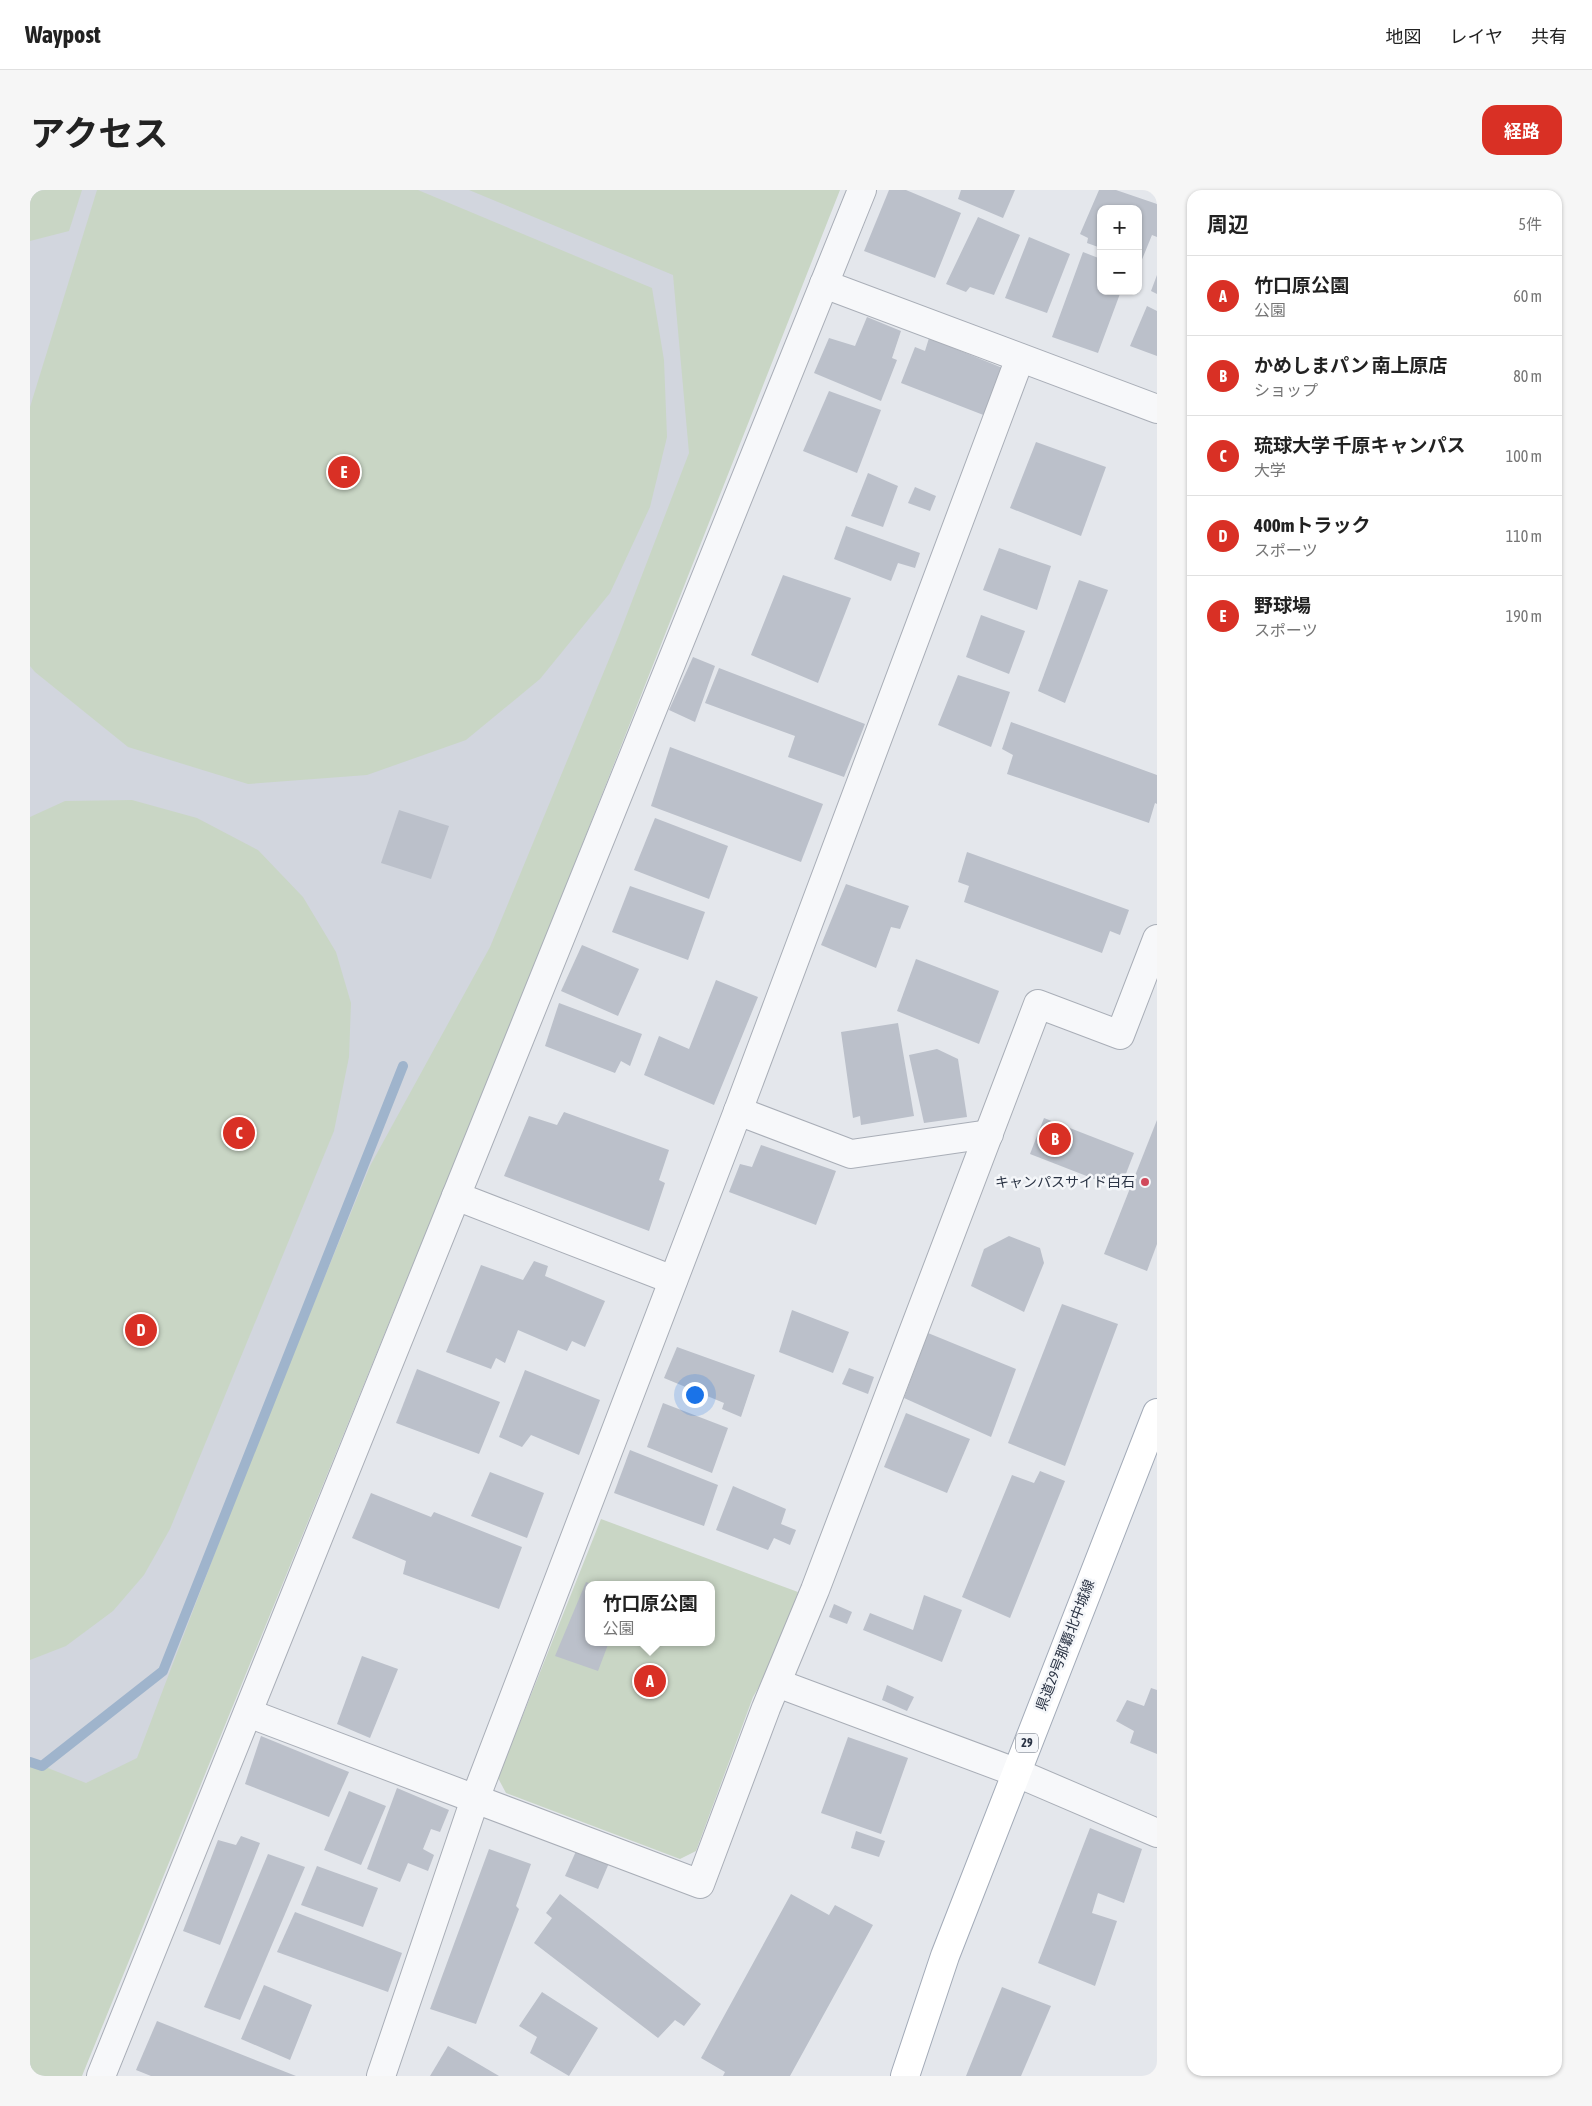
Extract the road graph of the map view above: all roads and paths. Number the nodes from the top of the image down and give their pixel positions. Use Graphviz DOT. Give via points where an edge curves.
graph roads {
  1 [pos="862,190"];
  2 [pos="824,284"];
  3 [pos="1020,358"];
  4 [pos="1157,409"];
  5 [pos="1157,939"];
  6 [pos="738,1111"];
  7 [pos="989,1134"];
  8 [pos="456,1196"];
  9 [pos="673,1280"];
  10 [pos="1157,1413"];
  11 [pos="777,1683"];
  12 [pos="248,1712"];
  13 [pos="1015,1772"];
  14 [pos="475,1799"];
  15 [pos="1157,1833"];
  16 [pos="101,2076"];
  17 [pos="382,2076"];
  18 [pos="905,2076"];
  1 -- 2 [label="street"];
  2 -- 3 [label="street"];
  2 -- 8 [label="street"];
  3 -- 4 [label="street"];
  3 -- 6 [label="street"];
  5 -- 7 [label="street" via="1120,1035 1038,1004"];
  6 -- 7 [label="street" via="851,1154"];
  6 -- 9 [label="street"];
  7 -- 11 [label="street" via="816,1590"];
  8 -- 9 [label="street"];
  8 -- 12 [label="street"];
  9 -- 14 [label="street"];
  10 -- 13 [label="main road, 県道29号那覇北中城線 / 29"];
  11 -- 13 [label="street"];
  11 -- 14 [label="street" via="700,1884"];
  12 -- 14 [label="street"];
  12 -- 16 [label="street"];
  13 -- 15 [label="street"];
  13 -- 18 [label="main road, 県道29号那覇北中城線 / 29" via="945,1956"];
  14 -- 17 [label="street"];
}
